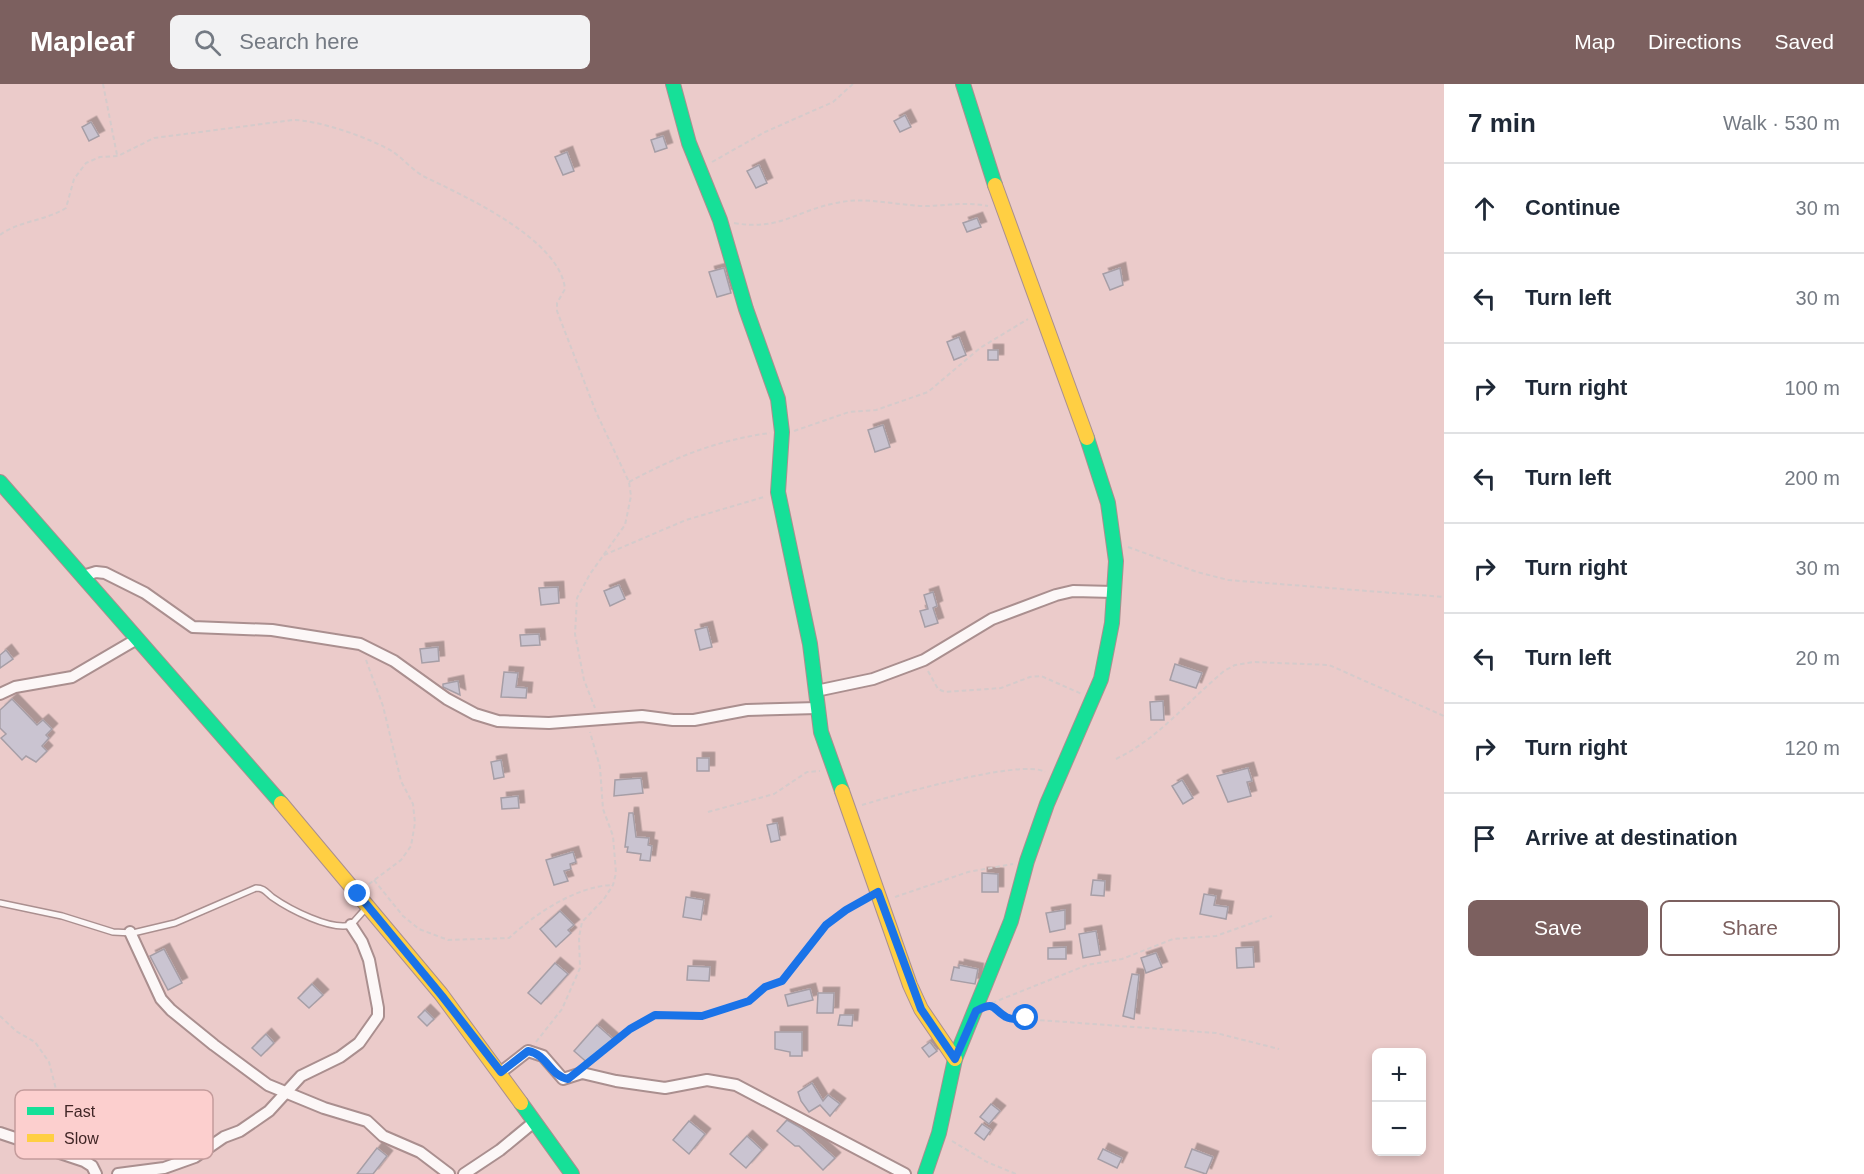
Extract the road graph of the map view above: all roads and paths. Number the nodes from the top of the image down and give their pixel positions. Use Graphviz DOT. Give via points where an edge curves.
graph roads {
  1 [pos="104,84"];
  2 [pos="673,84"];
  3 [pos="854,84"];
  4 [pos="963,84"];
  5 [pos="118,156"];
  6 [pos="698,167"];
  7 [pos="1002,209"];
  8 [pos="720,220"];
  9 [pos="0,235"];
  10 [pos="1040,312"];
  11 [pos="782,436"];
  12 [pos="0,482"];
  13 [pos="629,482"];
  14 [pos="778,492"];
  15 [pos="1112,540"];
  16 [pos="603,556"];
  17 [pos="82,576"];
  18 [pos="1114,592"];
  19 [pos="1444,597"];
  20 [pos="137,639"];
  21 [pos="360,644"];
  22 [pos="924,660"];
  23 [pos="816,691"];
  24 [pos="0,694"];
  25 [pos="1090,705"];
  26 [pos="817,708"];
  27 [pos="1444,716"];
  28 [pos="584,720"];
  29 [pos="600,720"];
  30 [pos="1116,759"];
  31 [pos="834,775"];
  32 [pos="1053,787"];
  33 [pos="848,809"];
  34 [pos="708,812"];
  35 [pos="1027,861"];
  36 [pos="374,880"];
  37 [pos="613,885"];
  38 [pos="358,894"];
  39 [pos="879,896"];
  40 [pos="0,903"];
  41 [pos="368,906"];
  42 [pos="1272,916"];
  43 [pos="351,925"];
  44 [pos="130,932"];
  45 [pos="0,1016"];
  46 [pos="1279,1049"];
  47 [pos="528,1051"];
  48 [pos="955,1059"];
  49 [pos="501,1072"];
  50 [pos="578,1074"];
  51 [pos="57,1090"];
  52 [pos="285,1093"];
  53 [pos="534,1122"];
  54 [pos="0,1133"];
  55 [pos="939,1133"];
  56 [pos="15,1138"];
  57 [pos="213,1144"];
  58 [pos="76,1159"];
  59 [pos="189,1159"];
  60 [pos="96,1173"];
  61 [pos="116,1174"];
  62 [pos="449,1174"];
  63 [pos="464,1174"];
  64 [pos="572,1174"];
  65 [pos="905,1174"];
  66 [pos="925,1174"];
  67 [pos="1016,1174"];
  1 -- 5 [label="path"];
  2 -- 6 [label="street"];
  3 -- 6 [label="path" via="832,102 765,132 720,160"];
  4 -- 7 [label="street"];
  5 -- 9 [label="path" via="100,158 78,170 66,208"];
  5 -- 13 [label="path" via="154,138 178,133 306,120 390,150 424,177 477,201 529,239 561,275 565,289 557,311 596,412"];
  6 -- 8 [label="street"];
  7 -- 8 [label="path" via="977,204 928,206 854,200 817,208 771,225"];
  7 -- 10 [label="street"];
  8 -- 11 [label="street" via="778,399"];
  10 -- 11 [label="path" via="980,348 928,392 876,410 814,422"];
  10 -- 15 [label="street" via="1094,456 1108,503"];
  11 -- 13 [label="path" via="718,442"];
  11 -- 14 [label="street"];
  12 -- 17 [label="street"];
  13 -- 16 [label="path" via="625,525"];
  14 -- 16 [label="path" via="686,520"];
  14 -- 23 [label="street"];
  15 -- 18 [label="street" via="1116,561"];
  15 -- 19 [label="path" via="1228,580"];
  16 -- 29 [label="path" via="577,598 575,616 584,680"];
  17 -- 20 [label="street"];
  17 -- 21 [label="street" via="105,573 145,593 193,627 272,630"];
  18 -- 22 [label="street" via="1073,591 1056,595 992,619"];
  18 -- 25 [label="street" via="1101,679"];
  20 -- 24 [label="street" via="72,677 15,687"];
  20 -- 38 [label="street"];
  21 -- 28 [label="street" via="394,661 475,714 525,724"];
  21 -- 36 [label="path" via="383,706 394,758 413,804 415,823 411,846 401,860"];
  22 -- 23 [label="street" via="873,679"];
  22 -- 25 [label="path" via="933,684 945,692 1001,688 1041,676 1082,694"];
  23 -- 26 [label="street"];
  25 -- 32 [label="street"];
  26 -- 29 [label="street" via="747,710 694,720 642,716"];
  26 -- 31 [label="street"];
  27 -- 30 [label="path" via="1329,665 1253,662 1224,671 1160,732"];
  28 -- 29 [label="street"];
  28 -- 37 [label="path" via="593,736 603,809 613,836"];
  31 -- 33 [label="street"];
  31 -- 34 [label="path" via="807,772 774,794"];
  32 -- 33 [label="path" via="1044,771 1025,767 901,793"];
  32 -- 35 [label="street"];
  33 -- 39 [label="street"];
  35 -- 39 [label="path" via="968,872 895,897"];
  35 -- 48 [label="street" via="1000,952"];
  36 -- 37 [label="path" via="412,924 454,940 509,938 526,922 577,891"];
  36 -- 38 [label="path"];
  37 -- 47 [label="path" via="582,922 580,968 562,1009"];
  38 -- 41 [label="street"];
  39 -- 48 [label="street" via="921,1009"];
  39 -- 50 [label="path" via="846,910 826,925 782,981 765,987 749,1001 702,1016 655,1015 630,1029"];
  40 -- 44 [label="lane" via="113,932"];
  41 -- 43 [label="lane"];
  41 -- 49 [label="street"];
  42 -- 46 [label="path" via="1216,936 1173,939 1122,959 1087,965 988,1005 996,1006 1011,1018 1216,1033"];
  43 -- 44 [label="lane" via="331,926 256,888 175,923"];
  43 -- 52 [label="street" via="369,960 378,1016 359,1043 340,1058 301,1076"];
  44 -- 52 [label="street" via="157,991 171,1010 268,1085"];
  45 -- 51 [label="path" via="35,1042 49,1062"];
  47 -- 49 [label="street"];
  47 -- 50 [label="street" via="543,1056 563,1078"];
  48 -- 55 [label="street"];
  49 -- 53 [label="street"];
  50 -- 65 [label="street" via="665,1088 707,1080 736,1085"];
  52 -- 57 [label="street" via="256,1121"];
  52 -- 62 [label="street" via="367,1121 383,1136 420,1152"];
  53 -- 63 [label="street"];
  53 -- 64 [label="street"];
  54 -- 56 [label="street"];
  55 -- 66 [label="street"];
  55 -- 67 [label="path" via="987,1162"];
  58 -- 60 [label="street" via="92,1166"];
  59 -- 61 [label="street"];
  60 -- 61 [label="street"];
}
